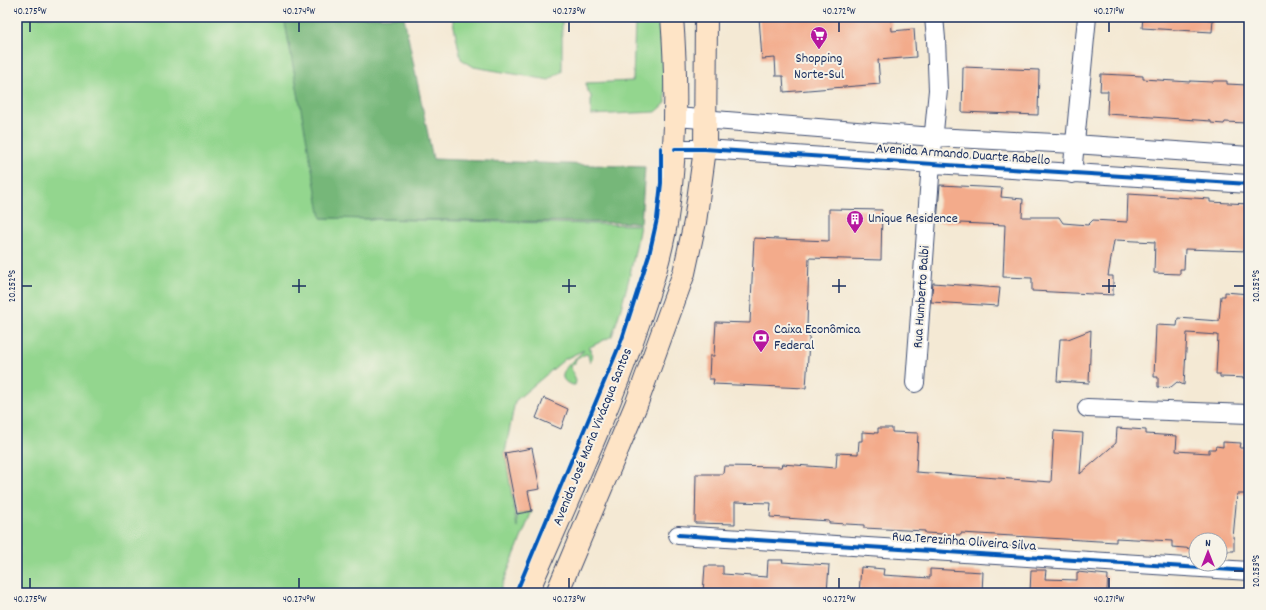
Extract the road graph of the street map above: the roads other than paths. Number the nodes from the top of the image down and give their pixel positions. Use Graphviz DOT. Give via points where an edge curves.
graph roads {
  1 [pos="672,17"];
  2 [pos="706,17"];
  3 [pos="934,17"];
  4 [pos="1087,17"];
  5 [pos="676,117"];
  6 [pos="706,119"];
  7 [pos="934,138"];
  8 [pos="1074,144"];
  9 [pos="674,149"];
  10 [pos="705,149"];
  11 [pos="1249,156"];
  12 [pos="931,163"];
  13 [pos="1072,174"];
  14 [pos="1249,184"];
  15 [pos="915,383"];
  16 [pos="1088,408"];
  17 [pos="1249,414"];
  18 [pos="678,535"];
  19 [pos="1249,571"];
  20 [pos="527,593"];
  21 [pos="557,593"];
  1 -- 5 [label="main road, Avenida José Maria Vivácqua Santos"];
  2 -- 6 [label="main road, Avenida José Maria Vivácqua Santos"];
  3 -- 7 [label="street, Rua Humberto Balbi" via="938,90"];
  4 -- 8 [label="street"];
  5 -- 6 [label="street, Avenida Armando Duarte Rabello"];
  5 -- 9 [label="main road, Avenida José Maria Vivácqua Santos"];
  6 -- 7 [label="street, Avenida Armando Duarte Rabello"];
  6 -- 10 [label="main road, Avenida José Maria Vivácqua Santos"];
  7 -- 8 [label="street, Avenida Armando Duarte Rabello"];
  7 -- 12 [label="street, Rua Humberto Balbi"];
  8 -- 11 [label="street, Avenida Armando Duarte Rabello"];
  8 -- 13 [label="street"];
  9 -- 10 [label="street, Avenida Armando Duarte Rabello"];
  9 -- 20 [label="main road, Avenida José Maria Vivácqua Santos" via="668,211 656,272 593,442"];
  10 -- 12 [label="street, Avenida Armando Duarte Rabello"];
  10 -- 21 [label="main road, Avenida José Maria Vivácqua Santos" via="695,222 684,273 636,405"];
  12 -- 13 [label="street, Avenida Armando Duarte Rabello"];
  12 -- 15 [label="street, Rua Humberto Balbi"];
  13 -- 14 [label="street, Avenida Armando Duarte Rabello"];
  16 -- 17 [label="street"];
  18 -- 19 [label="street, Rua Terezinha Oliveira Silva"];
}
